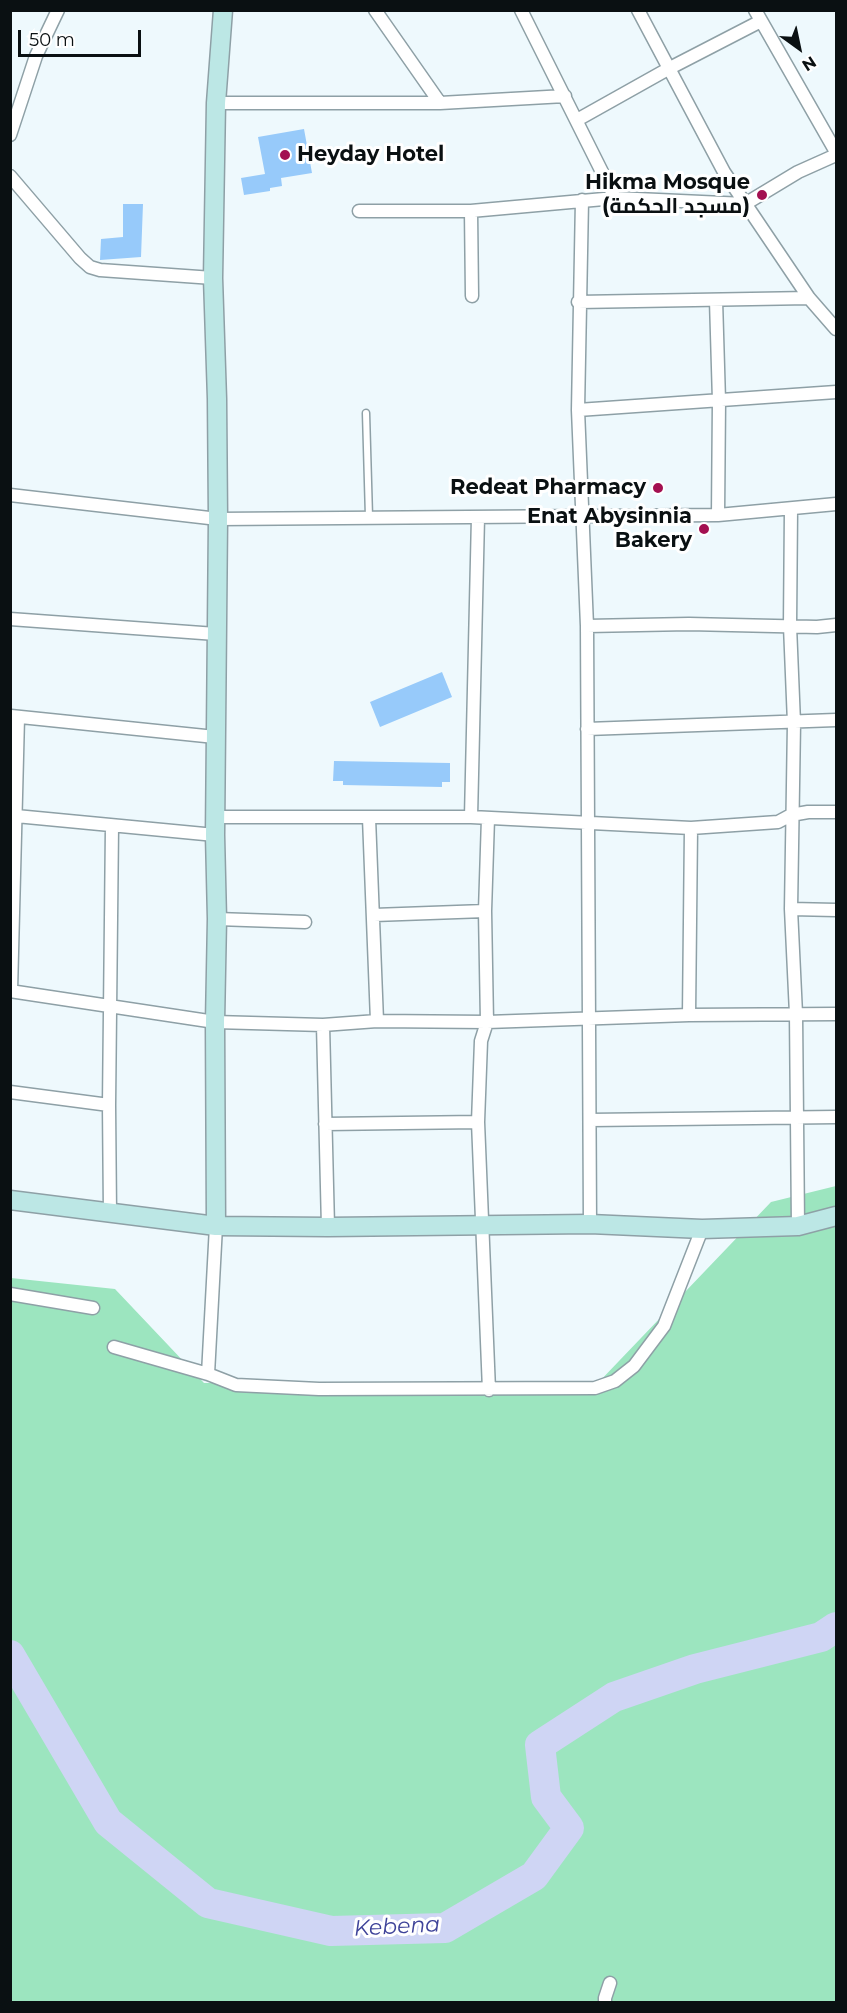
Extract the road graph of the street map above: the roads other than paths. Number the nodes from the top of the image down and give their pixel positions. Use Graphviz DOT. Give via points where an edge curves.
graph roads {
  1 [pos="58,10"];
  2 [pos="223,10"];
  3 [pos="375,10"];
  4 [pos="521,10"];
  5 [pos="638,10"];
  6 [pos="758,16"];
  7 [pos="668,69"];
  8 [pos="565,96"];
  9 [pos="216,103"];
  10 [pos="440,103"];
  11 [pos="577,120"];
  12 [pos="10,135"];
  13 [pos="837,154"];
  14 [pos="10,176"];
  15 [pos="615,198"];
  16 [pos="582,200"];
  17 [pos="745,204"];
  18 [pos="359,211"];
  19 [pos="471,211"];
  20 [pos="213,278"];
  21 [pos="472,296"];
  22 [pos="809,298"];
  23 [pos="716,300"];
  24 [pos="578,302"];
  25 [pos="837,329"];
  26 [pos="837,392"];
  27 [pos="718,401"];
  28 [pos="578,410"];
  29 [pos="366,413"];
  30 [pos="10,495"];
  31 [pos="837,504"];
  32 [pos="791,509"];
  33 [pos="718,515"];
  34 [pos="583,516"];
  35 [pos="478,517"];
  36 [pos="369,518"];
  37 [pos="218,519"];
  38 [pos="10,619"];
  39 [pos="837,625"];
  40 [pos="587,626"];
  41 [pos="790,626"];
  42 [pos="216,634"];
  43 [pos="14,717"];
  44 [pos="837,720"];
  45 [pos="794,723"];
  46 [pos="587,729"];
  47 [pos="215,737"];
  48 [pos="837,812"];
  49 [pos="16,816"];
  50 [pos="791,816"];
  51 [pos="471,817"];
  52 [pos="369,818"];
  53 [pos="488,818"];
  54 [pos="588,822"];
  55 [pos="112,826"];
  56 [pos="215,826"];
  57 [pos="691,828"];
  58 [pos="791,909"];
  59 [pos="837,910"];
  60 [pos="485,911"];
  61 [pos="374,915"];
  62 [pos="217,919"];
  63 [pos="305,922"];
  64 [pos="11,991"];
  65 [pos="109,1006"];
  66 [pos="796,1014"];
  67 [pos="837,1014"];
  68 [pos="689,1015"];
  69 [pos="590,1019"];
  70 [pos="377,1021"];
  71 [pos="215,1022"];
  72 [pos="487,1022"];
  73 [pos="323,1025"];
  74 [pos="10,1092"];
  75 [pos="109,1105"];
  76 [pos="837,1117"];
  77 [pos="798,1119"];
  78 [pos="590,1120"];
  79 [pos="478,1122"];
  80 [pos="325,1124"];
  81 [pos="10,1200"];
  82 [pos="110,1214"];
  83 [pos="837,1216"];
  84 [pos="482,1224"];
  85 [pos="590,1224"];
  86 [pos="216,1226"];
  87 [pos="798,1226"];
  88 [pos="328,1227"];
  89 [pos="702,1229"];
  90 [pos="10,1294"];
  91 [pos="93,1308"];
  92 [pos="114,1347"];
  93 [pos="208,1374"];
  94 [pos="489,1390"];
  95 [pos="610,1983"];
  96 [pos="605,2002"];
  1 -- 12 [label="street" via="36,56"];
  2 -- 9 [label="main road"];
  3 -- 10 [label="street"];
  4 -- 8 [label="street"];
  5 -- 7 [label="street"];
  6 -- 7 [label="street"];
  6 -- 13 [label="street"];
  7 -- 11 [label="street"];
  7 -- 17 [label="street"];
  8 -- 10 [label="street"];
  8 -- 11 [label="street"];
  9 -- 10 [label="street"];
  9 -- 20 [label="main road"];
  11 -- 15 [label="street"];
  13 -- 17 [label="street"];
  14 -- 20 [label="street" via="90,267"];
  15 -- 16 [label="street"];
  15 -- 17 [label="street"];
  16 -- 19 [label="street"];
  16 -- 24 [label="street"];
  17 -- 22 [label="street"];
  18 -- 19 [label="street"];
  19 -- 21 [label="street"];
  20 -- 37 [label="main road"];
  22 -- 23 [label="street"];
  22 -- 25 [label="street"];
  23 -- 24 [label="street"];
  23 -- 27 [label="street"];
  24 -- 28 [label="street"];
  26 -- 27 [label="street"];
  27 -- 28 [label="street"];
  27 -- 33 [label="street"];
  28 -- 34 [label="street"];
  29 -- 36 [label="lane"];
  30 -- 37 [label="street"];
  31 -- 32 [label="street"];
  32 -- 33 [label="street"];
  32 -- 41 [label="street"];
  33 -- 34 [label="street"];
  34 -- 35 [label="street"];
  34 -- 40 [label="street"];
  35 -- 36 [label="street"];
  35 -- 51 [label="street"];
  36 -- 37 [label="street"];
  37 -- 42 [label="main road"];
  38 -- 42 [label="street"];
  39 -- 41 [label="street"];
  40 -- 41 [label="street"];
  40 -- 46 [label="street"];
  41 -- 45 [label="street"];
  42 -- 47 [label="main road"];
  43 -- 47 [label="street"];
  43 -- 49 [label="street"];
  44 -- 45 [label="street"];
  45 -- 46 [label="street"];
  45 -- 50 [label="street"];
  46 -- 54 [label="street"];
  47 -- 56 [label="main road"];
  48 -- 50 [label="street"];
  49 -- 55 [label="street"];
  49 -- 64 [label="street"];
  50 -- 57 [label="street" via="778,822"];
  50 -- 58 [label="street"];
  51 -- 52 [label="street"];
  51 -- 53 [label="street"];
  52 -- 56 [label="street"];
  52 -- 61 [label="street"];
  53 -- 54 [label="street"];
  53 -- 60 [label="street"];
  54 -- 57 [label="street"];
  54 -- 69 [label="street"];
  55 -- 56 [label="street"];
  55 -- 65 [label="street"];
  56 -- 62 [label="main road"];
  57 -- 68 [label="street"];
  58 -- 59 [label="street"];
  58 -- 66 [label="street"];
  60 -- 61 [label="street"];
  60 -- 72 [label="street"];
  61 -- 70 [label="street"];
  62 -- 63 [label="street"];
  62 -- 71 [label="main road"];
  64 -- 65 [label="street"];
  65 -- 71 [label="street"];
  65 -- 75 [label="street"];
  66 -- 67 [label="street"];
  66 -- 68 [label="street"];
  66 -- 77 [label="street"];
  68 -- 69 [label="street"];
  69 -- 72 [label="street"];
  69 -- 78 [label="street"];
  70 -- 72 [label="street"];
  70 -- 73 [label="street"];
  71 -- 73 [label="street"];
  71 -- 86 [label="main road"];
  72 -- 79 [label="street" via="481,1041"];
  73 -- 80 [label="street"];
  74 -- 75 [label="street"];
  75 -- 82 [label="street"];
  76 -- 77 [label="street"];
  77 -- 78 [label="street"];
  77 -- 87 [label="street"];
  78 -- 85 [label="street"];
  79 -- 80 [label="street"];
  79 -- 84 [label="street"];
  80 -- 88 [label="street"];
  81 -- 82 [label="main road"];
  82 -- 86 [label="main road"];
  83 -- 87 [label="main road"];
  84 -- 85 [label="main road"];
  84 -- 88 [label="main road"];
  84 -- 94 [label="street"];
  85 -- 89 [label="main road"];
  86 -- 88 [label="main road"];
  86 -- 93 [label="street"];
  87 -- 89 [label="main road"];
  89 -- 94 [label="street" via="664,1326 634,1366 615,1381 595,1388"];
  90 -- 91 [label="street"];
  92 -- 93 [label="street"];
  93 -- 94 [label="street" via="236,1385"];
  95 -- 96 [label="street"];
}
